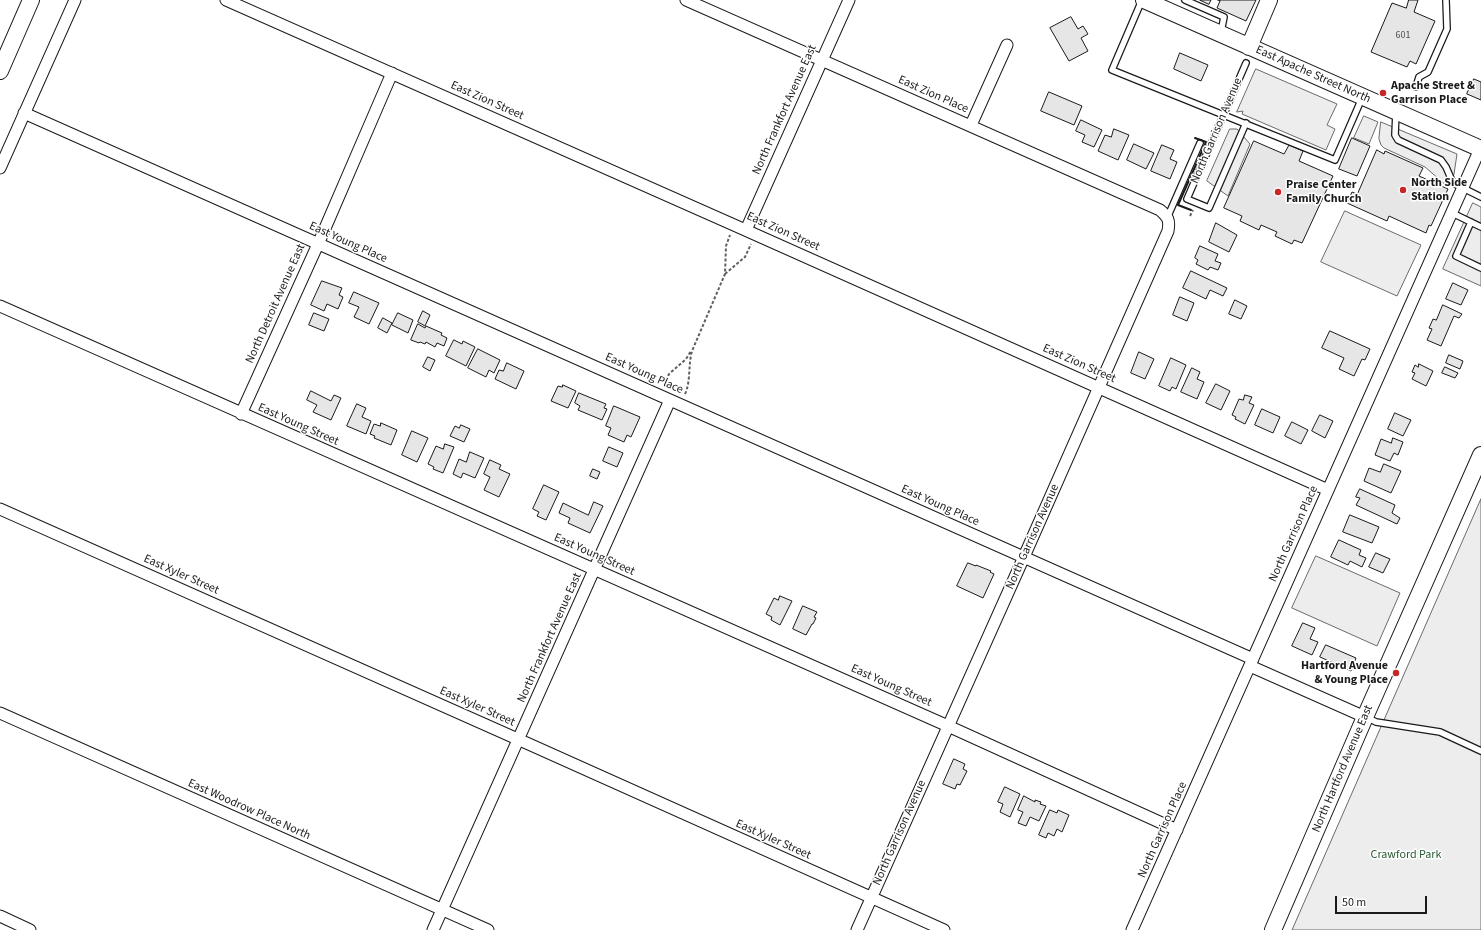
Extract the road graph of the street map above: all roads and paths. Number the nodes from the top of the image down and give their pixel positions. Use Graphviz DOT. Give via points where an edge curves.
graph roads {
  1 [pos="31,0"];
  2 [pos="75,0"];
  3 [pos="226,0"];
  4 [pos="686,0"];
  5 [pos="849,0"];
  6 [pos="1143,0"];
  7 [pos="1185,0"];
  8 [pos="1269,0"];
  9 [pos="1446,0"];
  10 [pos="1221,34"];
  11 [pos="1007,45"];
  12 [pos="1249,47"];
  13 [pos="821,60"];
  14 [pos="1246,63"];
  15 [pos="0,71"];
  16 [pos="392,73"];
  17 [pos="1416,87"];
  18 [pos="1362,97"];
  19 [pos="1396,112"];
  20 [pos="24,114"];
  21 [pos="1224,114"];
  22 [pos="1246,123"];
  23 [pos="971,125"];
  24 [pos="1200,143"];
  25 [pos="1480,149"];
  26 [pos="0,168"];
  27 [pos="1463,188"];
  28 [pos="1481,197"];
  29 [pos="1452,213"];
  30 [pos="1168,216"];
  31 [pos="1471,222"];
  32 [pos="1481,227"];
  33 [pos="746,230"];
  34 [pos="318,244"];
  35 [pos="726,246"];
  36 [pos="745,257"];
  37 [pos="1481,268"];
  38 [pos="725,274"];
  39 [pos="0,306"];
  40 [pos="692,350"];
  41 [pos="669,374"];
  42 [pos="688,387"];
  43 [pos="1098,387"];
  44 [pos="670,400"];
  45 [pos="241,414"];
  46 [pos="1481,455"];
  47 [pos="1328,490"];
  48 [pos="0,509"];
  49 [pos="1024,558"];
  50 [pos="595,570"];
  51 [pos="1252,663"];
  52 [pos="0,713"];
  53 [pos="1365,717"];
  54 [pos="948,726"];
  55 [pos="518,739"];
  56 [pos="1481,751"];
  57 [pos="1177,830"];
  58 [pos="871,898"];
  59 [pos="442,910"];
  60 [pos="0,916"];
  61 [pos="30,930"];
  62 [pos="433,930"];
  63 [pos="488,930"];
  64 [pos="857,930"];
  65 [pos="944,930"];
  66 [pos="1132,930"];
  67 [pos="1273,930"];
  1 -- 15 [label="street"];
  2 -- 20 [label="street"];
  3 -- 16 [label="street, East Zion Street"];
  4 -- 13 [label="street, East Zion Place"];
  5 -- 13 [label="street, North Frankfort Avenue East"];
  6 -- 10 [label="street, East Apache Street North"];
  6 -- 21 [label="lane" via="1112,70"];
  7 -- 10 [label="lane" via="1224,17"];
  8 -- 12 [label="street"];
  9 -- 17 [label="lane" via="1447,29 1428,72 1419,77"];
  10 -- 12 [label="street, East Apache Street North"];
  11 -- 23 [label="street"];
  12 -- 18 [label="street, East Apache Street North"];
  13 -- 23 [label="street, East Zion Place"];
  13 -- 33 [label="street, North Frankfort Avenue East"];
  14 -- 21 [label="lane, North Garrison Avenue"];
  16 -- 33 [label="street, East Zion Street"];
  16 -- 34 [label="street, North Detroit Avenue East"];
  18 -- 19 [label="street, East Apache Street North"];
  18 -- 22 [label="lane" via="1335,160"];
  19 -- 25 [label="street, East Apache Street North"];
  19 -- 27 [label="lane" via="1395,135 1398,140 1442,160 1453,184"];
  20 -- 26 [label="street"];
  20 -- 34 [label="street, East Young Place"];
  21 -- 22 [label="lane"];
  21 -- 22 [label="lane, North Garrison Avenue" via="1187,199 1209,208"];
  23 -- 30 [label="street, East Zion Place" via="1160,210"];
  24 -- 30 [label="lane, North Garrison Avenue"];
  25 -- 27 [label="street, North Garrison Place"];
  27 -- 28 [label="lane"];
  27 -- 29 [label="street, North Garrison Place"];
  29 -- 31 [label="lane"];
  29 -- 47 [label="street, North Garrison Place"];
  30 -- 43 [label="street, North Garrison Avenue" via="1168,231"];
  31 -- 32 [label="lane"];
  31 -- 37 [label="lane" via="1456,256"];
  33 -- 43 [label="street, East Zion Street"];
  34 -- 44 [label="street, East Young Place"];
  34 -- 45 [label="street, North Detroit Avenue East"];
  35 -- 38 [label="path"];
  36 -- 38 [label="path"];
  38 -- 40 [label="path"];
  39 -- 45 [label="street, East Young Street"];
  40 -- 41 [label="path"];
  40 -- 42 [label="path"];
  43 -- 47 [label="street, East Zion Street"];
  43 -- 49 [label="street, North Garrison Avenue"];
  44 -- 49 [label="street, East Young Place"];
  44 -- 50 [label="street, North Frankfort Avenue East"];
  45 -- 50 [label="street, East Young Street"];
  46 -- 53 [label="street, North Hartford Avenue East"];
  47 -- 51 [label="street, North Garrison Place"];
  48 -- 55 [label="street, East Xyler Street"];
  49 -- 51 [label="street, East Young Place"];
  49 -- 54 [label="street, North Garrison Avenue"];
  50 -- 54 [label="street, East Young Street"];
  50 -- 55 [label="street, North Frankfort Avenue East"];
  51 -- 53 [label="street, East Young Place"];
  51 -- 57 [label="street, North Garrison Place"];
  52 -- 59 [label="street, East Woodrow Place North"];
  53 -- 56 [label="lane" via="1376,722 1440,732"];
  53 -- 67 [label="street, North Hartford Avenue East"];
  54 -- 57 [label="street, East Young Street"];
  54 -- 58 [label="street, North Garrison Avenue"];
  55 -- 58 [label="street, East Xyler Street"];
  55 -- 59 [label="street, North Frankfort Avenue East"];
  57 -- 66 [label="street, North Garrison Place"];
  58 -- 64 [label="street, North Garrison Avenue"];
  58 -- 65 [label="street, East Xyler Street"];
  59 -- 62 [label="street, North Frankfort Avenue East"];
  59 -- 63 [label="street, East Woodrow Place North"];
  60 -- 61 [label="street"];
}
